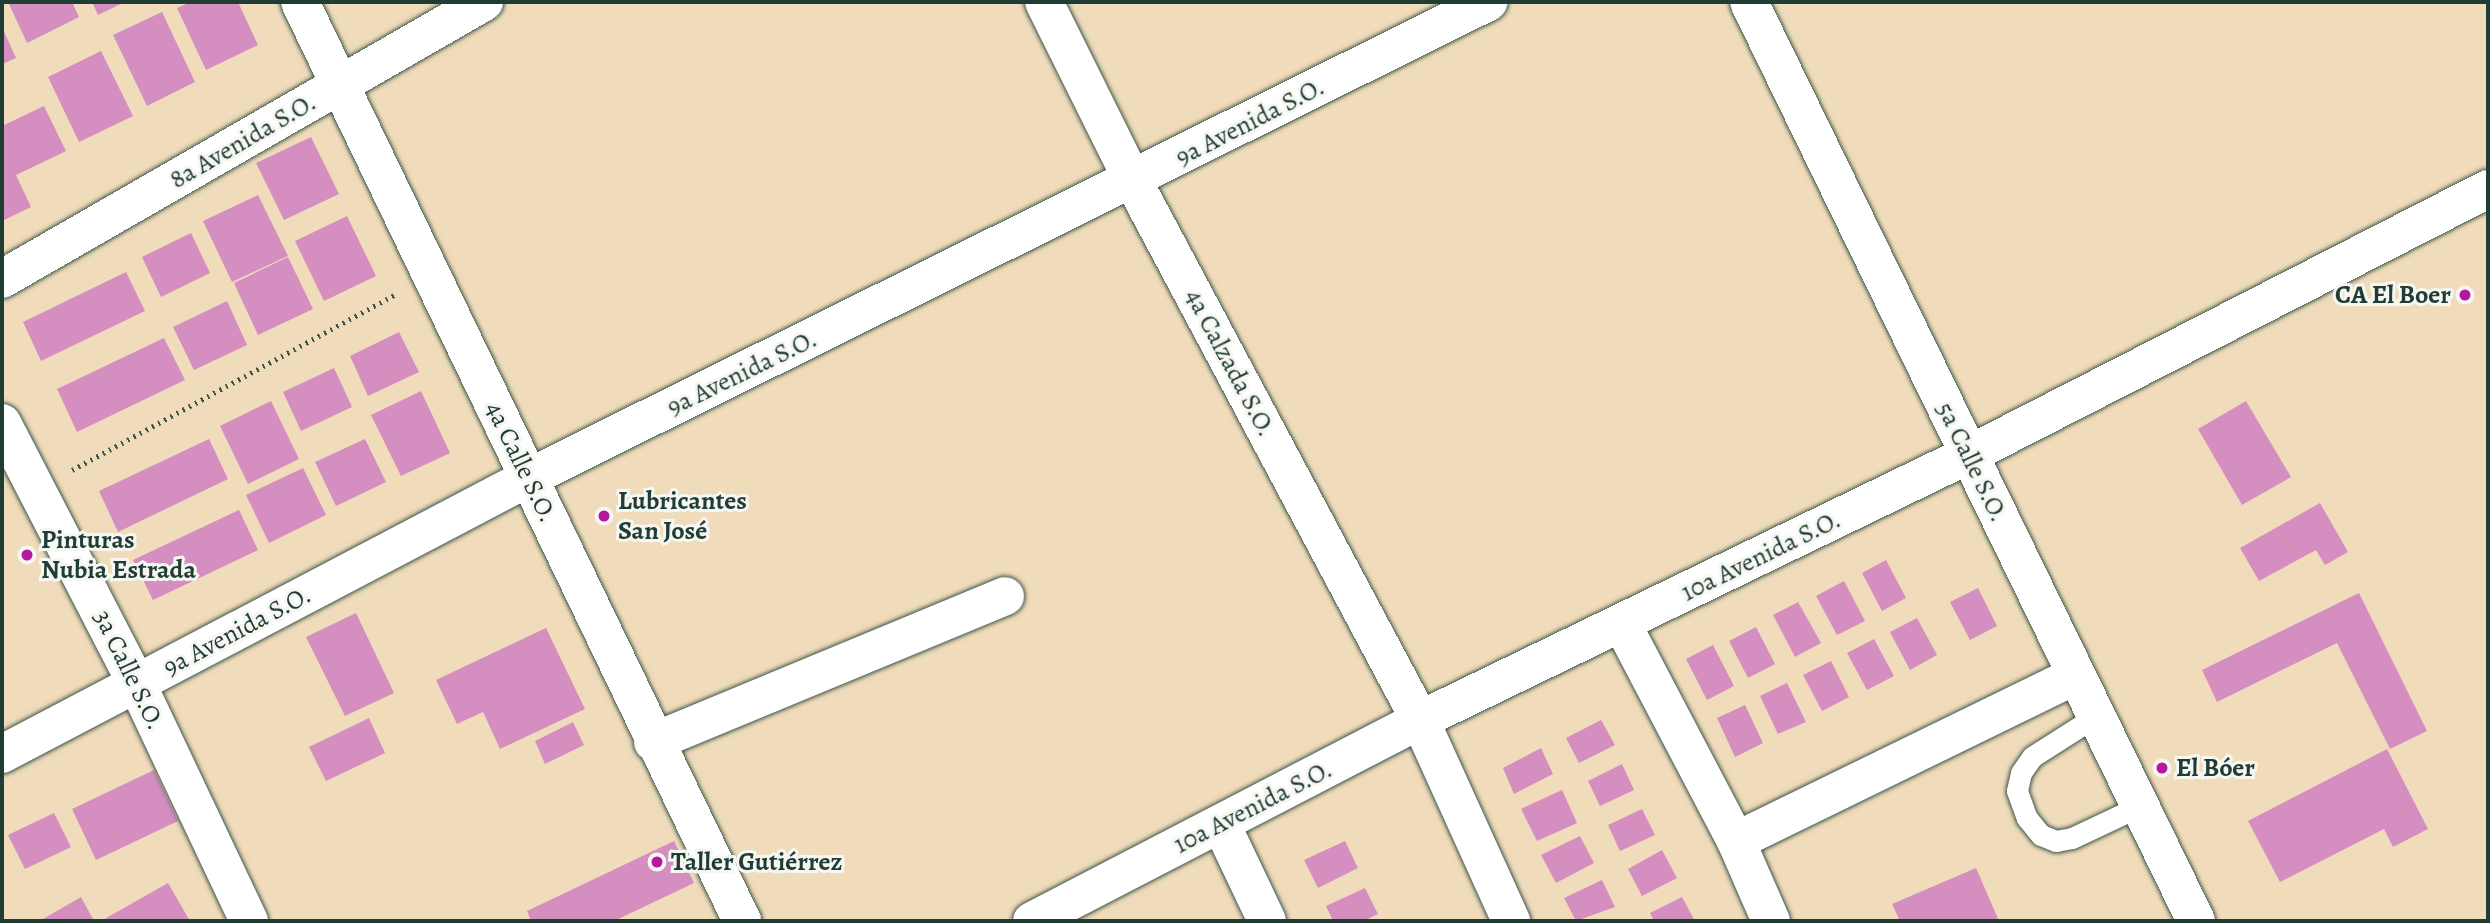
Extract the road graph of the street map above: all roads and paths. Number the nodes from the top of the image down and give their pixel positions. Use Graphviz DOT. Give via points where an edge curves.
graph roads {
  1 [pos="300,2"];
  2 [pos="484,2"];
  3 [pos="1044,2"];
  4 [pos="1488,2"];
  5 [pos="1749,2"];
  6 [pos="339,85"];
  7 [pos="1133,181"];
  8 [pos="2488,189"];
  9 [pos="430,275"];
  10 [pos="2,279"];
  11 [pos="2,423"];
  12 [pos="1968,455"];
  13 [pos="528,478"];
  14 [pos="37,490"];
  15 [pos="1005,596"];
  16 [pos="1622,624"];
  17 [pos="2076,675"];
  18 [pos="137,684"];
  19 [pos="2096,716"];
  20 [pos="1420,720"];
  21 [pos="653,742"];
  22 [pos="2,754"];
  23 [pos="2140,806"];
  24 [pos="1222,824"];
  25 [pos="1736,841"];
  26 [pos="249,921"];
  27 [pos="742,921"];
  28 [pos="1032,921"];
  29 [pos="1267,921"];
  30 [pos="1511,921"];
  31 [pos="1771,921"];
  32 [pos="2196,921"];
  1 -- 6 [label="main road, 4a Calle S.O."];
  2 -- 6 [label="main road, 8a Avenida S.O."];
  3 -- 7 [label="main road, 4a Calzada S.O."];
  4 -- 7 [label="main road, 9a Avenida S.O."];
  5 -- 12 [label="main road, 5a Calle S.O."];
  6 -- 9 [label="main road, 4a Calle S.O."];
  6 -- 10 [label="main road, 8a Avenida S.O."];
  7 -- 13 [label="main road, 9a Avenida S.O."];
  7 -- 20 [label="main road, 4a Calzada S.O."];
  8 -- 12 [label="main road, 10a Avenida S.O."];
  9 -- 13 [label="main road, 4a Calle S.O."];
  9 -- 14 [label="path"];
  11 -- 14 [label="main road, 3a Calle S.O."];
  12 -- 16 [label="main road, 10a Avenida S.O."];
  12 -- 17 [label="main road, 5a Calle S.O."];
  13 -- 18 [label="main road, 9a Avenida S.O."];
  13 -- 21 [label="main road, 4a Calle S.O."];
  14 -- 18 [label="main road, 3a Calle S.O."];
  15 -- 21 [label="main road"];
  16 -- 20 [label="main road, 10a Avenida S.O."];
  16 -- 25 [label="main road"];
  17 -- 19 [label="main road, 5a Calle S.O."];
  17 -- 25 [label="main road"];
  18 -- 22 [label="main road, 9a Avenida S.O."];
  18 -- 26 [label="main road, 3a Calle S.O."];
  19 -- 23 [label="main road, 5a Calle S.O."];
  19 -- 23 [label="lane" via="2032,757 2021,773 2017,791 2027,818 2041,835 2056,841"];
  20 -- 24 [label="main road, 10a Avenida S.O."];
  20 -- 30 [label="main road, 4a Calzada S.O."];
  21 -- 27 [label="main road, 4a Calle S.O."];
  23 -- 32 [label="main road, 5a Calle S.O."];
  24 -- 28 [label="main road, 10a Avenida S.O."];
  24 -- 29 [label="main road"];
  25 -- 31 [label="main road"];
}
